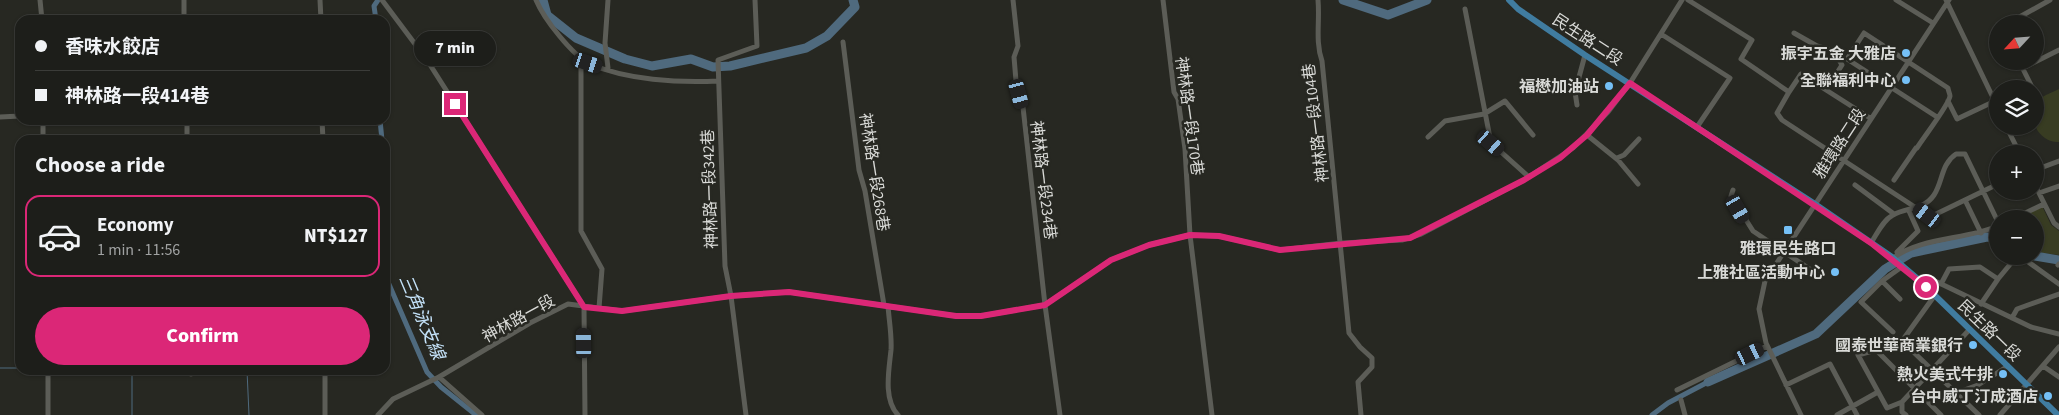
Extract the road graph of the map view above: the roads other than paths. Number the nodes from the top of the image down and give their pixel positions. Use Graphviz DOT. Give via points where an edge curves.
graph roads {
  1 [pos="40,0"];
  2 [pos="184,0"];
  3 [pos="320,0"];
  4 [pos="382,0"];
  5 [pos="536,0"];
  6 [pos="608,0"];
  7 [pos="755,0"];
  8 [pos="1013,0"];
  9 [pos="1164,0"];
  10 [pos="1318,0"];
  11 [pos="1509,0"];
  12 [pos="1682,0"];
  13 [pos="1688,0"];
  14 [pos="1896,0"];
  15 [pos="2050,0"];
  16 [pos="1947,1"];
  17 [pos="1465,9"];
  18 [pos="42,15"];
  19 [pos="184,15"];
  20 [pos="321,15"];
  21 [pos="2023,15"];
  22 [pos="1933,23"];
  23 [pos="1794,32"];
  24 [pos="1661,34"];
  25 [pos="843,42"];
  26 [pos="2059,50"];
  27 [pos="1585,55"];
  28 [pos="581,57"];
  29 [pos="2044,58"];
  30 [pos="1908,62"];
  31 [pos="608,68"];
  32 [pos="718,81"];
  33 [pos="1630,83"];
  34 [pos="1892,87"];
  35 [pos="1989,88"];
  36 [pos="1826,90"];
  37 [pos="1788,92"];
  38 [pos="1948,101"];
  39 [pos="1577,105"];
  40 [pos="1989,108"];
  41 [pos="1484,114"];
  42 [pos="15,116"];
  43 [pos="0,117"];
  44 [pos="1937,117"];
  45 [pos="1870,118"];
  46 [pos="1698,127"];
  47 [pos="1533,134"];
  48 [pos="1587,135"];
  49 [pos="1428,137"];
  50 [pos="1639,139"];
  51 [pos="1616,158"];
  52 [pos="1844,160"];
  53 [pos="2059,161"];
  54 [pos="2044,167"];
  55 [pos="1529,177"];
  56 [pos="1894,180"];
  57 [pos="1638,184"];
  58 [pos="1856,185"];
  59 [pos="2059,186"];
  60 [pos="1989,188"];
  61 [pos="1733,190"];
  62 [pos="1983,191"];
  63 [pos="2044,191"];
  64 [pos="1965,200"];
  65 [pos="2042,200"];
  66 [pos="1815,204"];
  67 [pos="2044,204"];
  68 [pos="1918,208"];
  69 [pos="1992,210"];
  70 [pos="2032,210"];
  71 [pos="1909,211"];
  72 [pos="1894,214"];
  73 [pos="2059,227"];
  74 [pos="1989,230"];
  75 [pos="1981,233"];
  76 [pos="1190,235"];
  77 [pos="1342,243"];
  78 [pos="1871,243"];
  79 [pos="1783,252"];
  80 [pos="1893,258"];
  81 [pos="2010,265"];
  82 [pos="2031,265"];
  83 [pos="1902,266"];
  84 [pos="1817,274"];
  85 [pos="1918,279"];
  86 [pos="1998,279"];
  87 [pos="1882,281"];
  88 [pos="1941,284"];
  89 [pos="2059,284"];
  90 [pos="2059,294"];
  91 [pos="1935,295"];
  92 [pos="731,296"];
  93 [pos="1900,299"];
  94 [pos="1981,304"];
  95 [pos="1045,305"];
  96 [pos="886,306"];
  97 [pos="584,307"];
  98 [pos="599,308"];
  99 [pos="2012,318"];
  100 [pos="1970,329"];
  101 [pos="1893,332"];
  102 [pos="2059,334"];
  103 [pos="1768,347"];
  104 [pos="2058,349"];
  105 [pos="2008,366"];
  106 [pos="2043,366"];
  107 [pos="1932,370"];
  108 [pos="48,375"];
  109 [pos="325,375"];
  110 [pos="439,377"];
  111 [pos="2059,377"];
  112 [pos="1786,385"];
  113 [pos="2027,386"];
  114 [pos="1914,388"];
  115 [pos="1677,390"];
  116 [pos="1878,392"];
  117 [pos="1956,393"];
  118 [pos="1681,400"];
  119 [pos="1902,402"];
  120 [pos="1852,406"];
  121 [pos="48,415"];
  122 [pos="326,415"];
  123 [pos="378,415"];
  124 [pos="482,415"];
  125 [pos="585,415"];
  126 [pos="746,415"];
  127 [pos="898,415"];
  128 [pos="1060,415"];
  129 [pos="1212,415"];
  130 [pos="1361,415"];
  131 [pos="1685,415"];
  132 [pos="1801,415"];
  133 [pos="1837,415"];
  134 [pos="1857,415"];
  135 [pos="1906,415"];
  136 [pos="1941,415"];
  137 [pos="1979,415"];
  138 [pos="2000,415"];
  139 [pos="2058,415"];
  1 -- 18 [label="street"];
  2 -- 19 [label="street"];
  3 -- 20 [label="street"];
  4 -- 97 [label="street" via="427,60"];
  5 -- 28 [label="street" via="556,33"];
  6 -- 31 [label="street" via="605,43"];
  7 -- 32 [label="street, 神林路一段342巷" via="757,46 718,60"];
  8 -- 95 [label="street, 神林路一段234巷" via="1018,46 1014,57 1016,81 1023,107"];
  9 -- 76 [label="street, 神林路一段170巷" via="1184,149"];
  10 -- 77 [label="street, 神林路一段104巷" via="1317,46 1322,61"];
  11 -- 27 [label="main road, 民生路二段" via="1518,10"];
  12 -- 24 [label="street, 神林路一段"];
  13 -- 37 [label="street" via="1752,40 1741,60"];
  14 -- 22 [label="street"];
  15 -- 21 [label="street"];
  16 -- 22 [label="street, 雅環路二段"];
  16 -- 35 [label="street"];
  17 -- 41 [label="street"];
  22 -- 30 [label="street, 雅環路二段"];
  23 -- 36 [label="street" via="1834,52 1842,66"];
  24 -- 33 [label="street, 神林路一段"];
  24 -- 46 [label="street" via="1730,78"];
  25 -- 96 [label="street, 神林路一段268巷" via="859,170"];
  26 -- 29 [label="street"];
  27 -- 33 [label="main road, 民生路二段"];
  27 -- 39 [label="street" via="1575,92"];
  28 -- 31 [label="street" via="588,63"];
  28 -- 98 [label="street" via="581,231 602,269"];
  30 -- 34 [label="street, 雅環路二段"];
  30 -- 34 [label="street" via="1864,33 1847,59"];
  30 -- 38 [label="street" via="1945,86 1950,95"];
  31 -- 32 [label="street" via="648,80"];
  32 -- 92 [label="street, 神林路一段342巷" via="725,266"];
  33 -- 46 [label="main road"];
  33 -- 48 [label="street, 神林路一段"];
  34 -- 44 [label="street"];
  34 -- 45 [label="street, 雅環路二段"];
  36 -- 37 [label="street" via="1801,74"];
  36 -- 45 [label="street"];
  37 -- 52 [label="street" via="1777,113 1782,120"];
  38 -- 40 [label="street" via="1957,119"];
  38 -- 44 [label="street"];
  41 -- 47 [label="street" via="1505,101"];
  41 -- 49 [label="street" via="1445,121"];
  41 -- 55 [label="street" via="1491,143"];
  42 -- 43 [label="street"];
  44 -- 56 [label="street"];
  45 -- 52 [label="street, 雅環路二段"];
  46 -- 66 [label="main road"];
  48 -- 51 [label="street"];
  48 -- 55 [label="street, 神林路一段" via="1560,158"];
  50 -- 51 [label="street" via="1624,155"];
  51 -- 57 [label="street"];
  52 -- 66 [label="street, 雅環路二段"];
  52 -- 68 [label="street"];
  53 -- 54 [label="street"];
  55 -- 77 [label="street, 神林路一段" via="1410,238"];
  58 -- 72 [label="street"];
  59 -- 63 [label="street"];
  60 -- 62 [label="street"];
  61 -- 79 [label="street" via="1731,196 1753,231"];
  62 -- 64 [label="street"];
  62 -- 68 [label="street" via="1965,154 1956,154 1941,174 1935,194"];
  62 -- 69 [label="street"];
  64 -- 68 [label="street" via="1934,215 1927,215"];
  64 -- 75 [label="street"];
  65 -- 67 [label="street"];
  66 -- 78 [label="main road"];
  66 -- 79 [label="street, 雅環路二段"];
  67 -- 70 [label="street"];
  67 -- 73 [label="street"];
  68 -- 71 [label="street"];
  71 -- 72 [label="street"];
  71 -- 80 [label="street" via="1918,231"];
  72 -- 78 [label="street"];
  74 -- 75 [label="street"];
  75 -- 80 [label="street" via="1910,248"];
  76 -- 77 [label="street, 神林路一段" via="1219,236 1280,250"];
  76 -- 95 [label="street, 神林路一段" via="1149,245 1111,260"];
  76 -- 129 [label="street, 神林路一段170巷"];
  77 -- 130 [label="street, 神林路一段104巷" via="1350,333 1372,358 1372,366 1358,382"];
  78 -- 80 [label="main road"];
  79 -- 84 [label="street"];
  79 -- 103 [label="street, 雅環路二段" via="1765,281 1761,296 1759,309"];
  80 -- 83 [label="main road, 民生路一段"];
  81 -- 86 [label="street"];
  82 -- 89 [label="street"];
  83 -- 85 [label="main road, 民生路一段"];
  83 -- 87 [label="street"];
  85 -- 88 [label="street" via="1922,277"];
  85 -- 91 [label="main road, 民生路一段"];
  86 -- 88 [label="street" via="1980,267 1948,269"];
  86 -- 94 [label="street"];
  87 -- 93 [label="street"];
  87 -- 101 [label="street" via="1862,302"];
  88 -- 94 [label="street"];
  90 -- 99 [label="street" via="2017,309"];
  91 -- 100 [label="main road, 民生路一段"];
  91 -- 107 [label="street" via="1902,341"];
  92 -- 96 [label="street, 神林路一段" via="789,292"];
  92 -- 98 [label="street, 神林路一段" via="622,311"];
  92 -- 126 [label="street, 神林路一段342巷"];
  94 -- 99 [label="street"];
  95 -- 96 [label="street, 神林路一段" via="981,316 956,316"];
  95 -- 128 [label="street, 神林路一段234巷"];
  96 -- 127 [label="street, 神林路一段268巷" via="891,349 891,408"];
  97 -- 98 [label="street, 神林路一段"];
  97 -- 110 [label="street, 神林路一段" via="568,304 558,308"];
  97 -- 125 [label="street"];
  99 -- 102 [label="street"];
  100 -- 105 [label="main road, 民生路一段"];
  100 -- 107 [label="street"];
  103 -- 112 [label="street, 雅環路二段"];
  103 -- 115 [label="street"];
  104 -- 106 [label="street"];
  105 -- 113 [label="main road, 民生路一段"];
  105 -- 117 [label="street" via="1978,385"];
  106 -- 111 [label="street"];
  106 -- 113 [label="street"];
  107 -- 114 [label="street"];
  107 -- 117 [label="street"];
  108 -- 121 [label="street"];
  109 -- 122 [label="street"];
  110 -- 123 [label="street, 神林路一段" via="393,399"];
  110 -- 124 [label="street"];
  112 -- 120 [label="street" via="1830,364"];
  112 -- 132 [label="street, 雅環路二段"];
  113 -- 138 [label="street"];
  113 -- 139 [label="main road, 民生路一段"];
  114 -- 116 [label="street" via="1876,350 1858,355"];
  114 -- 119 [label="street"];
  114 -- 136 [label="street"];
  116 -- 119 [label="street" via="1887,408"];
  116 -- 120 [label="street"];
  117 -- 137 [label="street"];
  118 -- 131 [label="street"];
  119 -- 135 [label="street" via="1902,412"];
  120 -- 133 [label="street"];
  120 -- 134 [label="street"];
}
